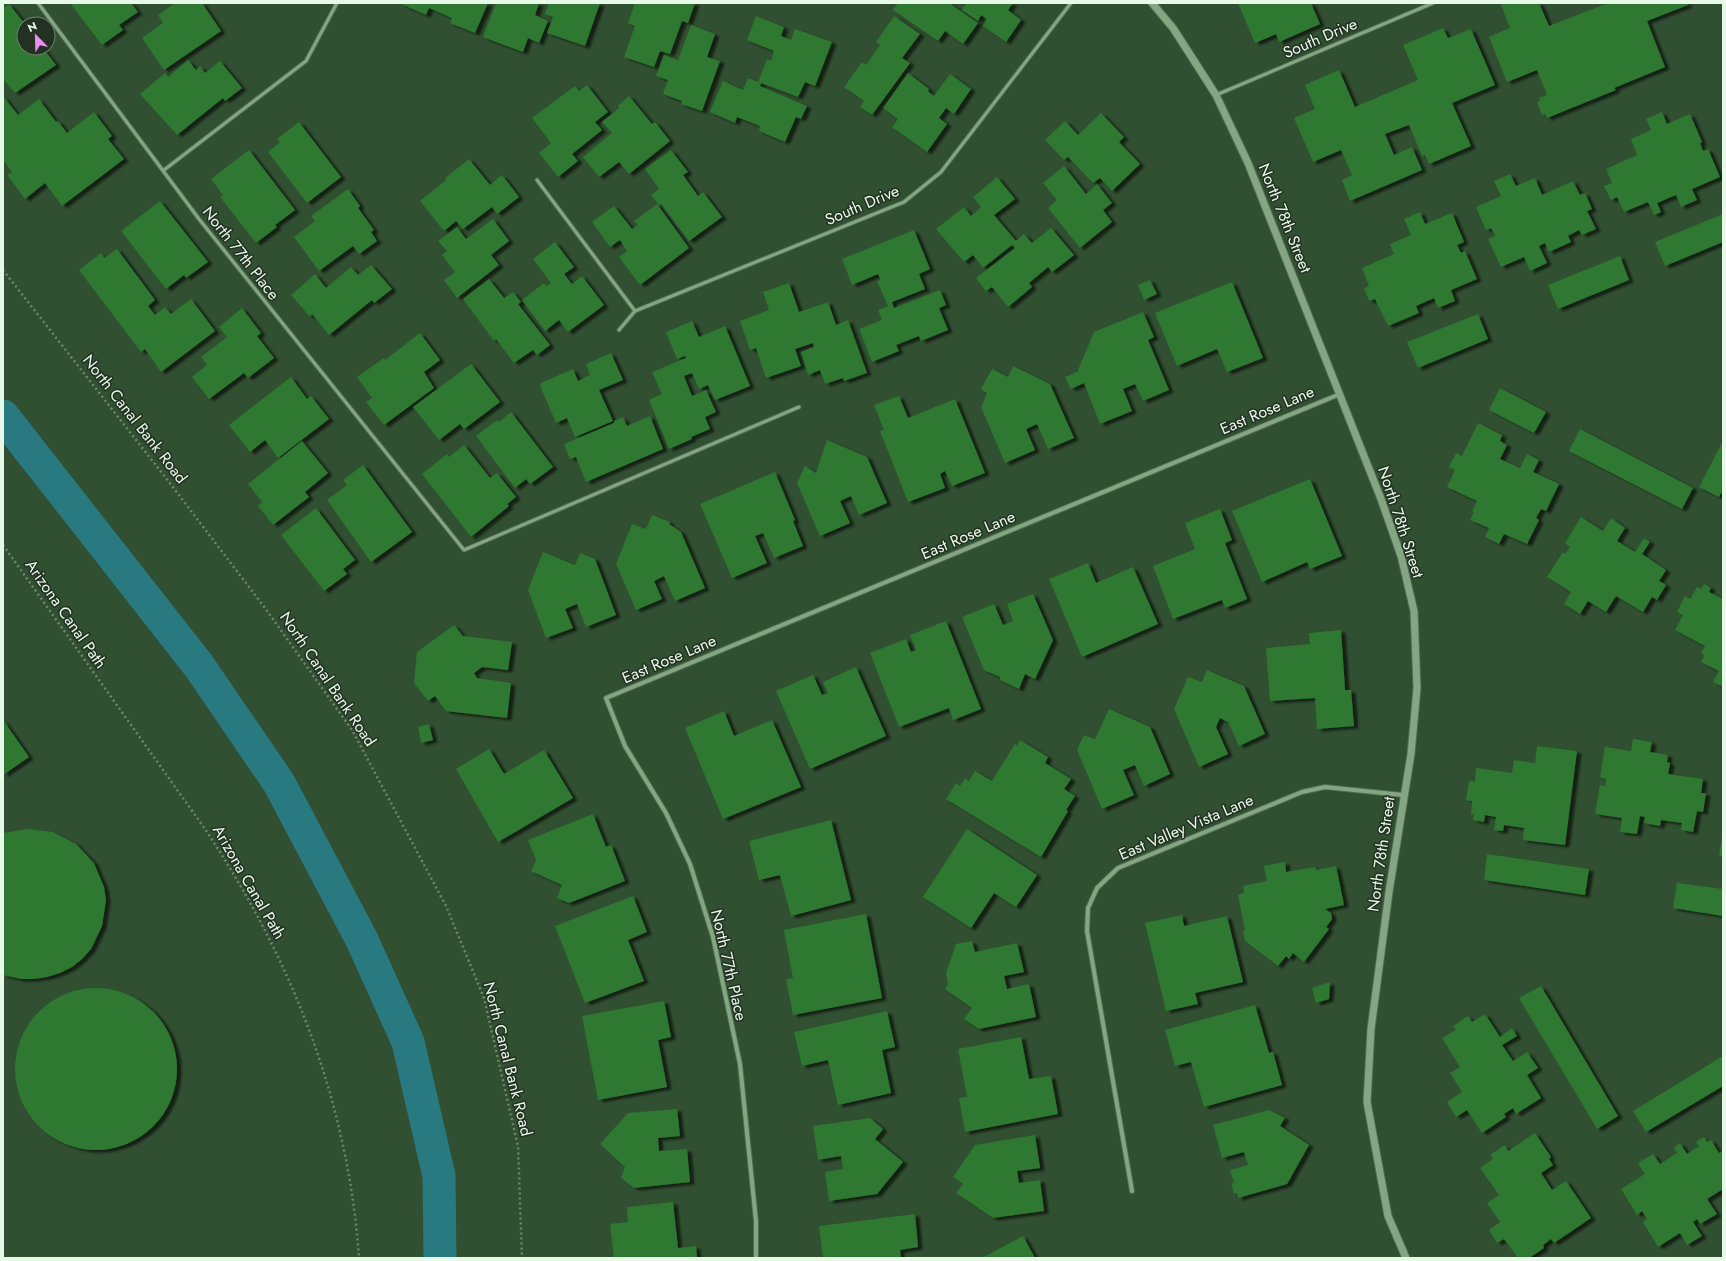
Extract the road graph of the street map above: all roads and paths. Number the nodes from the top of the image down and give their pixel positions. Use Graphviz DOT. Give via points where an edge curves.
graph roads {
  1 [pos="38,3"];
  2 [pos="337,3"];
  3 [pos="1071,3"];
  4 [pos="1152,3"];
  5 [pos="1433,3"];
  6 [pos="1216,95"];
  7 [pos="164,170"];
  8 [pos="537,180"];
  9 [pos="3,270"];
  10 [pos="635,311"];
  11 [pos="619,330"];
  12 [pos="1340,394"];
  13 [pos="798,407"];
  14 [pos="3,545"];
  15 [pos="606,698"];
  16 [pos="1403,795"];
  17 [pos="1132,1191"];
  18 [pos="359,1258"];
  19 [pos="522,1258"];
  20 [pos="756,1258"];
  21 [pos="1406,1258"];
  1 -- 7 [label="lane, North 77th Place"];
  2 -- 7 [label="lane" via="306,61"];
  3 -- 10 [label="lane, South Drive" via="941,172 904,202"];
  4 -- 6 [label="street, North 78th Street" via="1173,28"];
  5 -- 6 [label="lane, South Drive"];
  6 -- 12 [label="street, North 78th Street" via="1248,163"];
  7 -- 13 [label="lane, North 77th Place" via="199,219 464,550"];
  8 -- 10 [label="lane"];
  9 -- 19 [label="path, North Canal Bank Road" via="265,608 352,730 446,906 484,998 518,1146"];
  10 -- 11 [label="lane, South Drive"];
  12 -- 15 [label="street, East Rose Lane"];
  12 -- 16 [label="street, North 78th Street" via="1401,556 1414,612 1417,688 1411,754"];
  14 -- 18 [label="path, Arizona Canal Path" via="205,830 260,919 309,1027 328,1084 343,1141 357,1226"];
  15 -- 20 [label="street, North 77th Place" via="625,746 666,813 690,864 713,937 740,1064 756,1221"];
  16 -- 17 [label="street, East Valley Vista Lane" via="1325,788 1302,792 1118,868 1097,888 1088,908 1087,931"];
  16 -- 21 [label="street, North 78th Street" via="1371,1029 1367,1102 1388,1216"];
}
